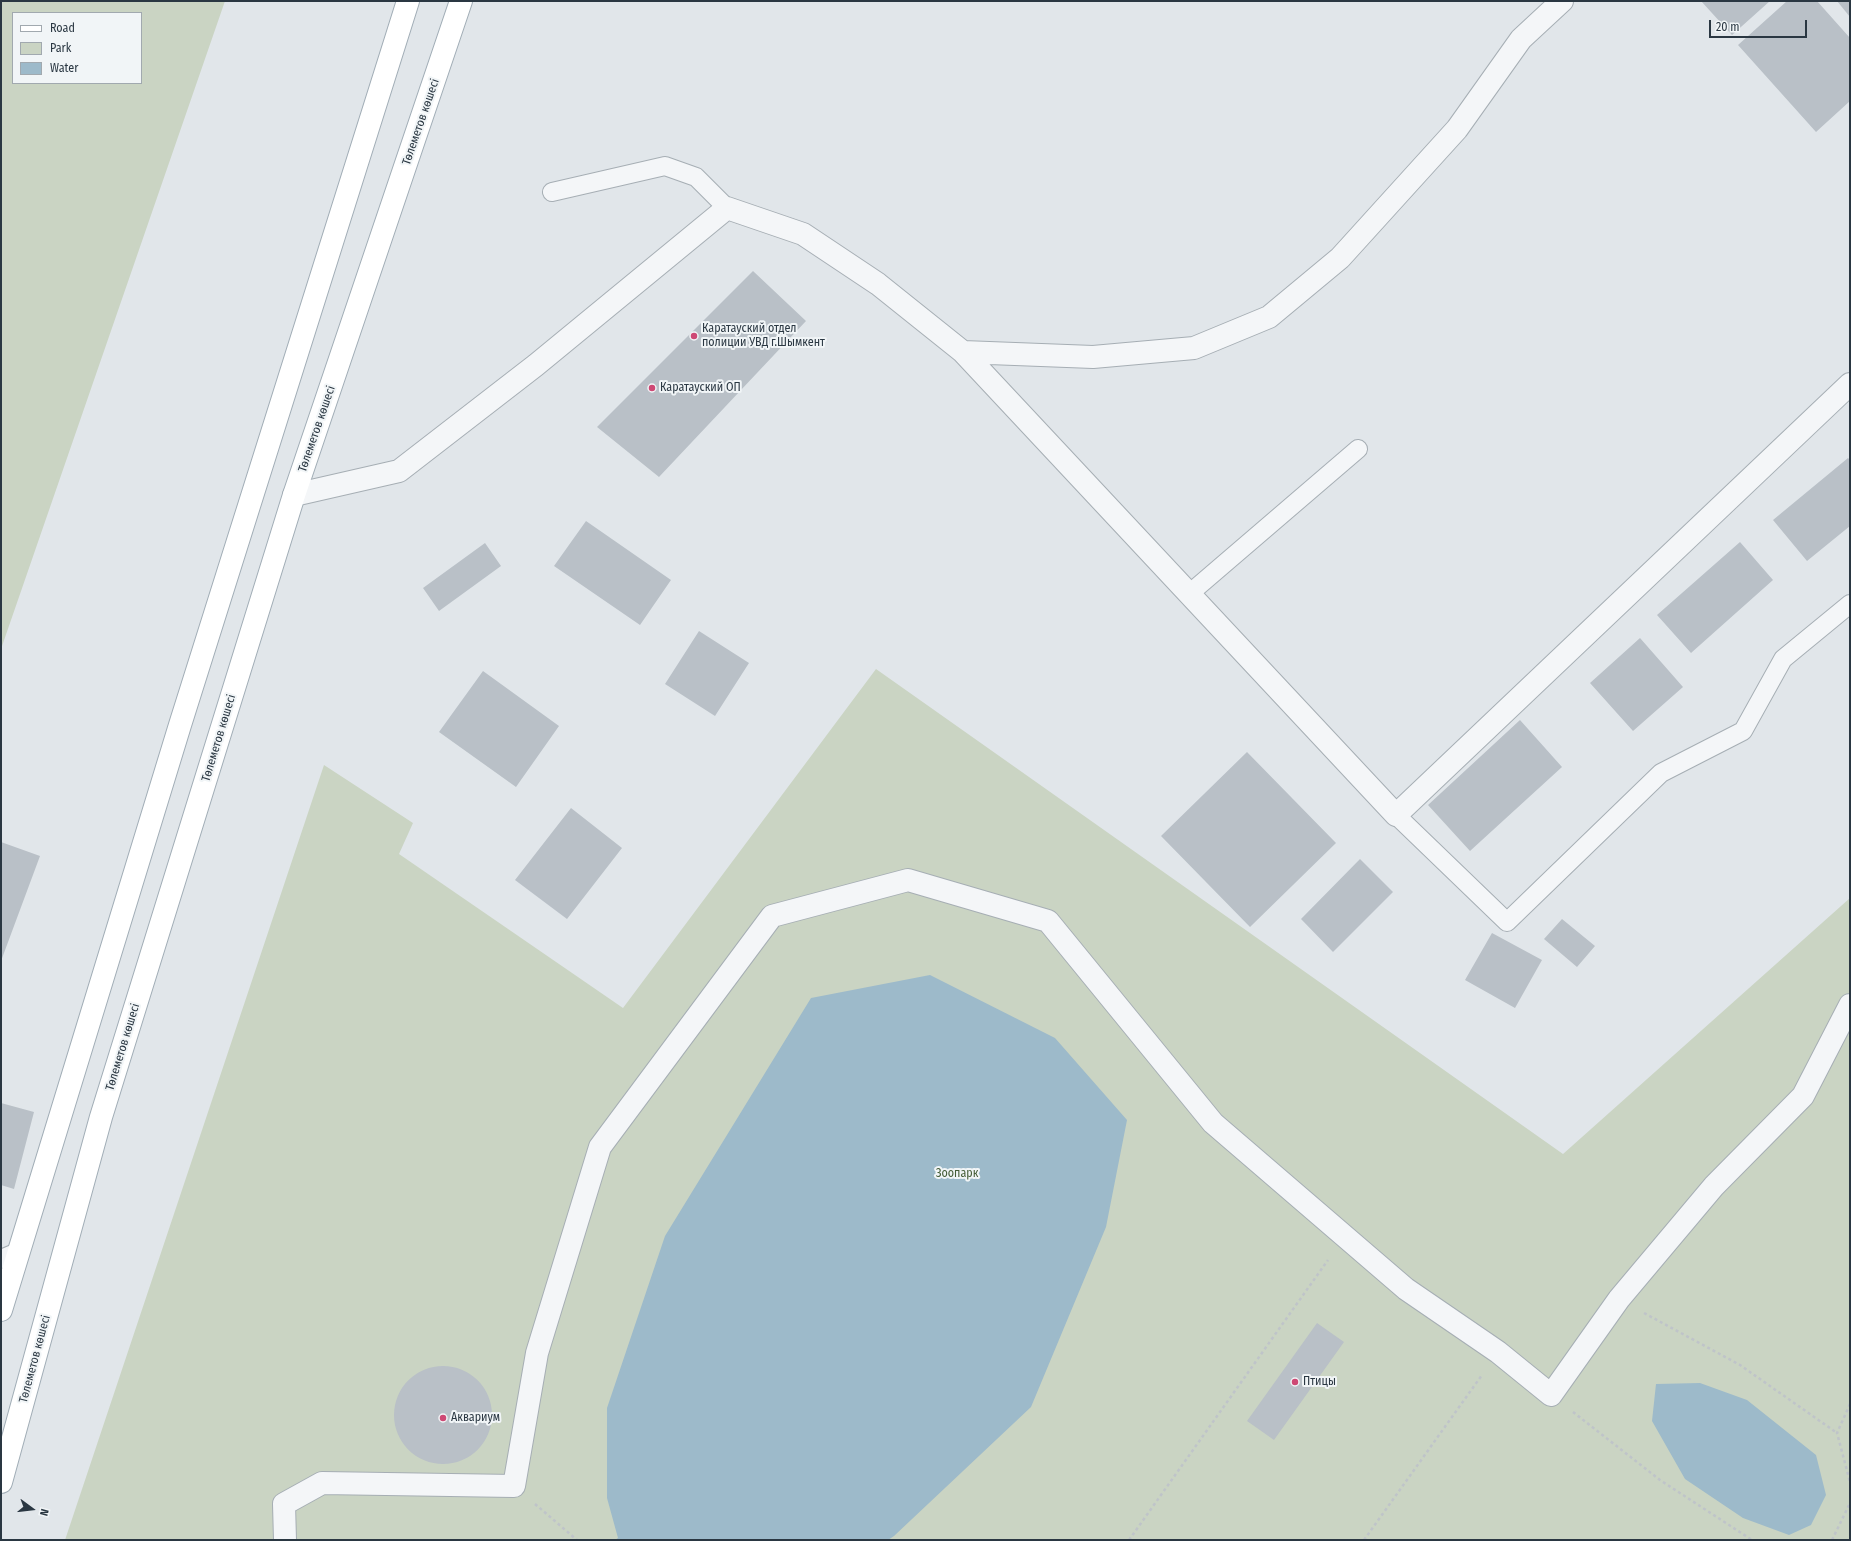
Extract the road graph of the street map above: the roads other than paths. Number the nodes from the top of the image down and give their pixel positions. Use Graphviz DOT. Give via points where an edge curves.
graph roads {
  1 [pos="408,1"];
  2 [pos="461,1"];
  3 [pos="1562,1"];
  4 [pos="552,192"];
  5 [pos="727,208"];
  6 [pos="963,352"];
  7 [pos="1850,384"];
  8 [pos="1358,449"];
  9 [pos="294,496"];
  10 [pos="1189,594"];
  11 [pos="1850,604"];
  12 [pos="1396,815"];
  13 [pos="1850,1005"];
  14 [pos="10,1255"];
  15 [pos="1,1310"];
  16 [pos="1,1482"];
  17 [pos="285,1540"];
  1 -- 14 [label="main road"];
  2 -- 9 [label="main road, Төлеметов көшесі"];
  3 -- 6 [label="street" via="1520,40 1457,129 1340,258 1269,317 1194,348 1093,357"];
  4 -- 5 [label="lane" via="665,166 696,177"];
  5 -- 6 [label="street" via="803,234 878,284"];
  5 -- 9 [label="street" via="536,365 399,471"];
  6 -- 10 [label="street"];
  7 -- 12 [label="street"];
  8 -- 10 [label="lane"];
  9 -- 16 [label="main road, Төлеметов көшесі" via="101,1117"];
  10 -- 12 [label="street"];
  11 -- 12 [label="lane" via="1783,659 1743,731 1661,773 1507,922"];
  13 -- 17 [label="street" via="1803,1096 1714,1186 1619,1299 1551,1395 1498,1352 1406,1289 1213,1123 1048,921 908,880 772,916 600,1147 537,1353 514,1486 322,1483 284,1504"];
  14 -- 15 [label="main road"];
}
